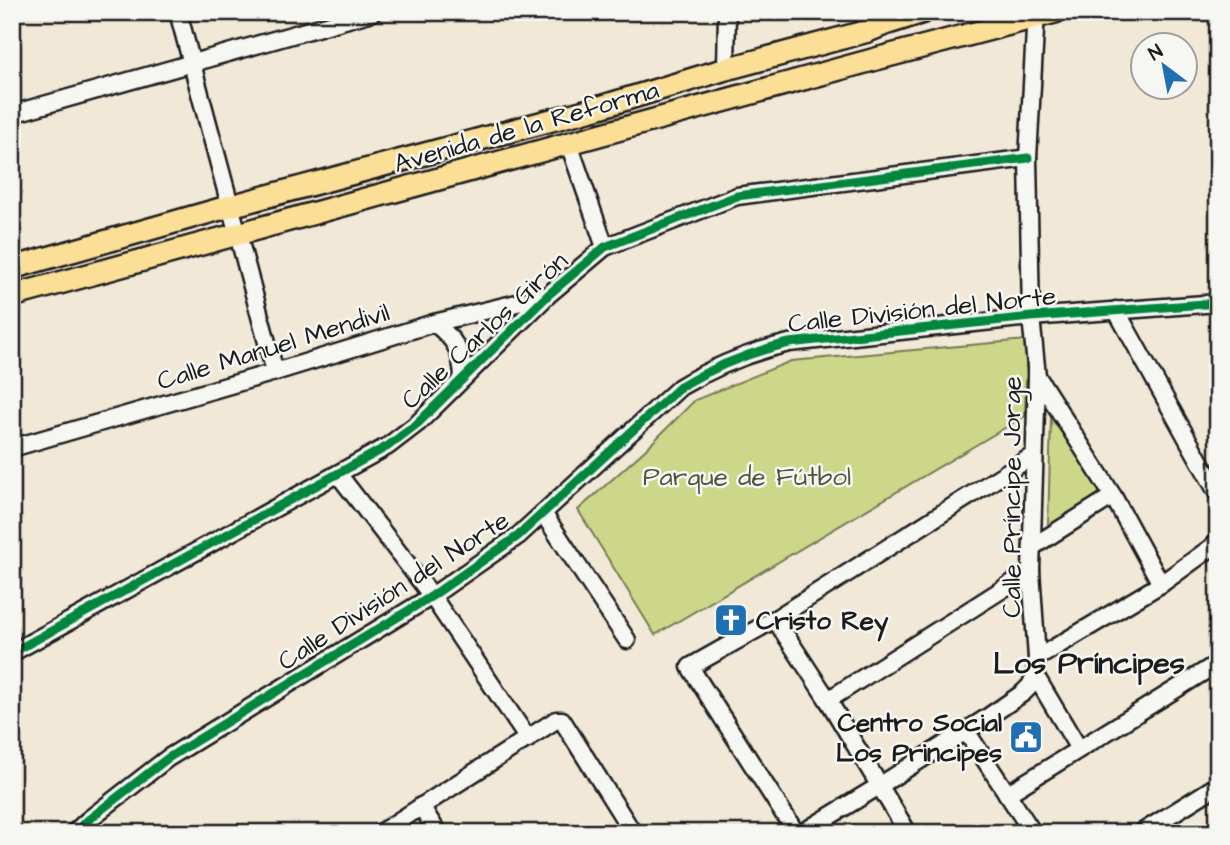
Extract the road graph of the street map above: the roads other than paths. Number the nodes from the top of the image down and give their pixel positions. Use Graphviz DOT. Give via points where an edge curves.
graph roads {
  1 [pos="178,12"];
  2 [pos="373,12"];
  3 [pos="727,12"];
  4 [pos="923,12"];
  5 [pos="1042,14"];
  6 [pos="885,18"];
  7 [pos="192,64"];
  8 [pos="726,69"];
  9 [pos="12,114"];
  10 [pos="569,144"];
  11 [pos="1028,158"];
  12 [pos="230,206"];
  13 [pos="238,235"];
  14 [pos="605,247"];
  15 [pos="12,268"];
  16 [pos="548,295"];
  17 [pos="12,296"];
  18 [pos="1218,303"];
  19 [pos="1116,310"];
  20 [pos="1031,317"];
  21 [pos="434,323"];
  22 [pos="275,372"];
  23 [pos="1037,376"];
  24 [pos="463,377"];
  25 [pos="12,448"];
  26 [pos="1034,455"];
  27 [pos="338,474"];
  28 [pos="1218,494"];
  29 [pos="1113,496"];
  30 [pos="543,513"];
  31 [pos="1031,547"];
  32 [pos="1216,548"];
  33 [pos="1031,571"];
  34 [pos="1161,584"];
  35 [pos="432,596"];
  36 [pos="775,619"];
  37 [pos="627,640"];
  38 [pos="12,654"];
  39 [pos="1037,658"];
  40 [pos="1218,663"];
  41 [pos="1035,675"];
  42 [pos="828,700"];
  43 [pos="966,731"];
  44 [pos="527,739"];
  45 [pos="1079,749"];
  46 [pos="1218,785"];
  47 [pos="879,786"];
  48 [pos="1007,794"];
  49 [pos="421,806"];
  50 [pos="74,833"];
  51 [pos="380,833"];
  52 [pos="438,833"];
  53 [pos="633,833"];
  54 [pos="796,833"];
  55 [pos="802,833"];
  56 [pos="908,833"];
  57 [pos="1032,833"];
  58 [pos="1141,833"];
  1 -- 7 [label="street"];
  2 -- 7 [label="street"];
  3 -- 8 [label="street"];
  4 -- 6 [label="main road, Avenida de la Reforma"];
  5 -- 10 [label="main road, Avenida de la Reforma"];
  5 -- 11 [label="street, Calle Príncipe Jorge"];
  6 -- 8 [label="main road, Avenida de la Reforma" via="868,31"];
  7 -- 9 [label="street"];
  7 -- 12 [label="street"];
  8 -- 12 [label="main road, Avenida de la Reforma"];
  10 -- 13 [label="main road, Avenida de la Reforma"];
  10 -- 14 [label="street"];
  11 -- 14 [label="street, Calle Carlos Girón" via="737,196"];
  11 -- 20 [label="street, Calle Príncipe Jorge"];
  12 -- 13 [label="street"];
  12 -- 15 [label="main road, Avenida de la Reforma"];
  13 -- 17 [label="main road, Avenida de la Reforma"];
  13 -- 22 [label="street"];
  14 -- 16 [label="street, Calle Carlos Girón"];
  16 -- 21 [label="street, Calle Manuel Mendivil"];
  16 -- 24 [label="street, Calle Carlos Girón"];
  18 -- 19 [label="street, Calle División del Norte"];
  19 -- 20 [label="street, Calle División del Norte"];
  19 -- 28 [label="street"];
  20 -- 23 [label="street, Calle Príncipe Jorge"];
  20 -- 30 [label="street, Calle División del Norte" via="789,343 731,361 680,387"];
  21 -- 22 [label="street, Calle Manuel Mendivil"];
  21 -- 24 [label="street" via="457,346"];
  22 -- 25 [label="street, Calle Manuel Mendivil"];
  23 -- 26 [label="street, Calle Príncipe Jorge"];
  23 -- 29 [label="street"];
  24 -- 27 [label="street, Calle Carlos Girón" via="418,423"];
  26 -- 31 [label="street, Calle Príncipe Jorge"];
  26 -- 36 [label="street"];
  27 -- 35 [label="street"];
  27 -- 38 [label="street, Calle Carlos Girón"];
  29 -- 31 [label="street"];
  29 -- 34 [label="street"];
  30 -- 35 [label="street, Calle División del Norte"];
  30 -- 37 [label="street"];
  31 -- 33 [label="street, Calle Príncipe Jorge"];
  32 -- 34 [label="street"];
  33 -- 39 [label="street, Calle Príncipe Jorge"];
  33 -- 42 [label="street"];
  34 -- 39 [label="street"];
  35 -- 44 [label="street"];
  35 -- 50 [label="street, Calle División del Norte" via="167,758"];
  36 -- 42 [label="street"];
  36 -- 54 [label="street" via="690,667"];
  39 -- 41 [label="street, Calle Príncipe Jorge"];
  40 -- 45 [label="street"];
  41 -- 43 [label="street" via="1023,693"];
  41 -- 45 [label="street"];
  42 -- 47 [label="street"];
  43 -- 47 [label="street"];
  43 -- 48 [label="street"];
  44 -- 49 [label="street"];
  44 -- 53 [label="street" via="562,720"];
  45 -- 48 [label="street"];
  46 -- 58 [label="street"];
  47 -- 55 [label="street"];
  47 -- 56 [label="street"];
  48 -- 57 [label="street"];
  49 -- 51 [label="street"];
  49 -- 52 [label="street"];
}
